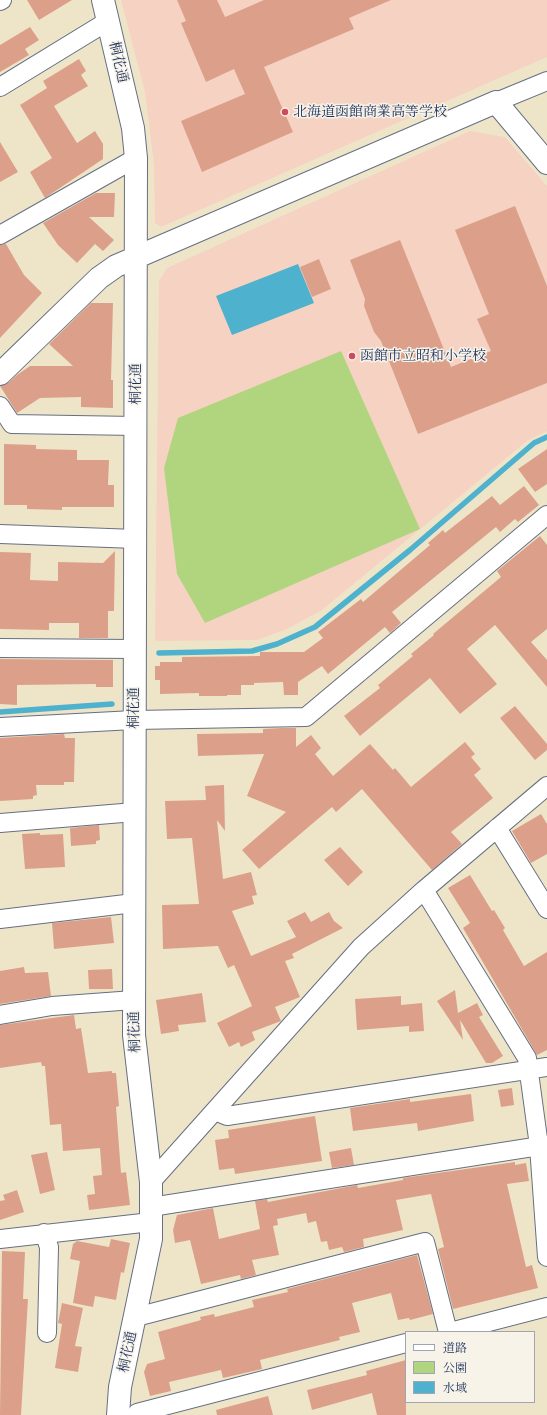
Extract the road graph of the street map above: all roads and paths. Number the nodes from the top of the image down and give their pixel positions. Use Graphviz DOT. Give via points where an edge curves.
graph roads {
  1 [pos="105,10"];
  2 [pos="547,80"];
  3 [pos="0,87"];
  4 [pos="496,102"];
  5 [pos="136,158"];
  6 [pos="547,163"];
  7 [pos="0,236"];
  8 [pos="136,257"];
  9 [pos="0,374"];
  10 [pos="0,406"];
  11 [pos="136,426"];
  12 [pos="547,514"];
  13 [pos="0,534"];
  14 [pos="136,539"];
  15 [pos="0,648"];
  16 [pos="135,650"];
  17 [pos="134,720"];
  18 [pos="0,727"];
  19 [pos="547,786"];
  20 [pos="135,812"];
  21 [pos="0,823"];
  22 [pos="497,828"];
  23 [pos="424,890"];
  24 [pos="134,903"];
  25 [pos="547,909"];
  26 [pos="0,919"];
  27 [pos="134,1000"];
  28 [pos="0,1015"];
  29 [pos="547,1067"];
  30 [pos="528,1070"];
  31 [pos="215,1111"];
  32 [pos="543,1146"];
  33 [pos="151,1182"];
  34 [pos="151,1215"];
  35 [pos="44,1233"];
  36 [pos="0,1239"];
  37 [pos="547,1257"];
  38 [pos="547,1307"];
  39 [pos="136,1317"];
  40 [pos="449,1331"];
  41 [pos="453,1331"];
  42 [pos="47,1333"];
  43 [pos="405,1343"];
  44 [pos="127,1414"];
  1 -- 3 [label="street"];
  1 -- 5 [label="street, 桐花通" via="133,128"];
  2 -- 4 [label="street"];
  4 -- 6 [label="street"];
  4 -- 8 [label="street"];
  5 -- 7 [label="street"];
  5 -- 8 [label="street, 桐花通"];
  8 -- 9 [label="street" via="116,266 99,278"];
  8 -- 11 [label="street, 桐花通"];
  10 -- 11 [label="street" via="12,424"];
  11 -- 14 [label="street, 桐花通"];
  12 -- 17 [label="street" via="306,717"];
  13 -- 14 [label="street"];
  14 -- 16 [label="street, 桐花通"];
  15 -- 16 [label="street"];
  16 -- 17 [label="street, 桐花通"];
  17 -- 18 [label="street"];
  17 -- 20 [label="street, 桐花通"];
  19 -- 22 [label="street"];
  20 -- 21 [label="street"];
  20 -- 24 [label="street, 桐花通"];
  22 -- 23 [label="street"];
  22 -- 25 [label="street"];
  23 -- 30 [label="street" via="527,1058"];
  23 -- 31 [label="street" via="361,947"];
  24 -- 26 [label="street"];
  24 -- 27 [label="street, 桐花通"];
  27 -- 28 [label="street" via="52,1006"];
  27 -- 33 [label="street, 桐花通" via="137,1068"];
  29 -- 30 [label="street"];
  30 -- 31 [label="street" via="227,1116"];
  30 -- 32 [label="street"];
  31 -- 33 [label="street"];
  32 -- 34 [label="street"];
  32 -- 37 [label="street"];
  33 -- 34 [label="street, 桐花通"];
  34 -- 35 [label="street"];
  34 -- 39 [label="street, 桐花通" via="151,1239"];
  35 -- 36 [label="street"];
  35 -- 42 [label="street" via="49,1246"];
  38 -- 41 [label="street"];
  39 -- 40 [label="street" via="425,1242"];
  39 -- 44 [label="street, 桐花通" via="120,1387"];
  43 -- 44 [label="street"];
}
